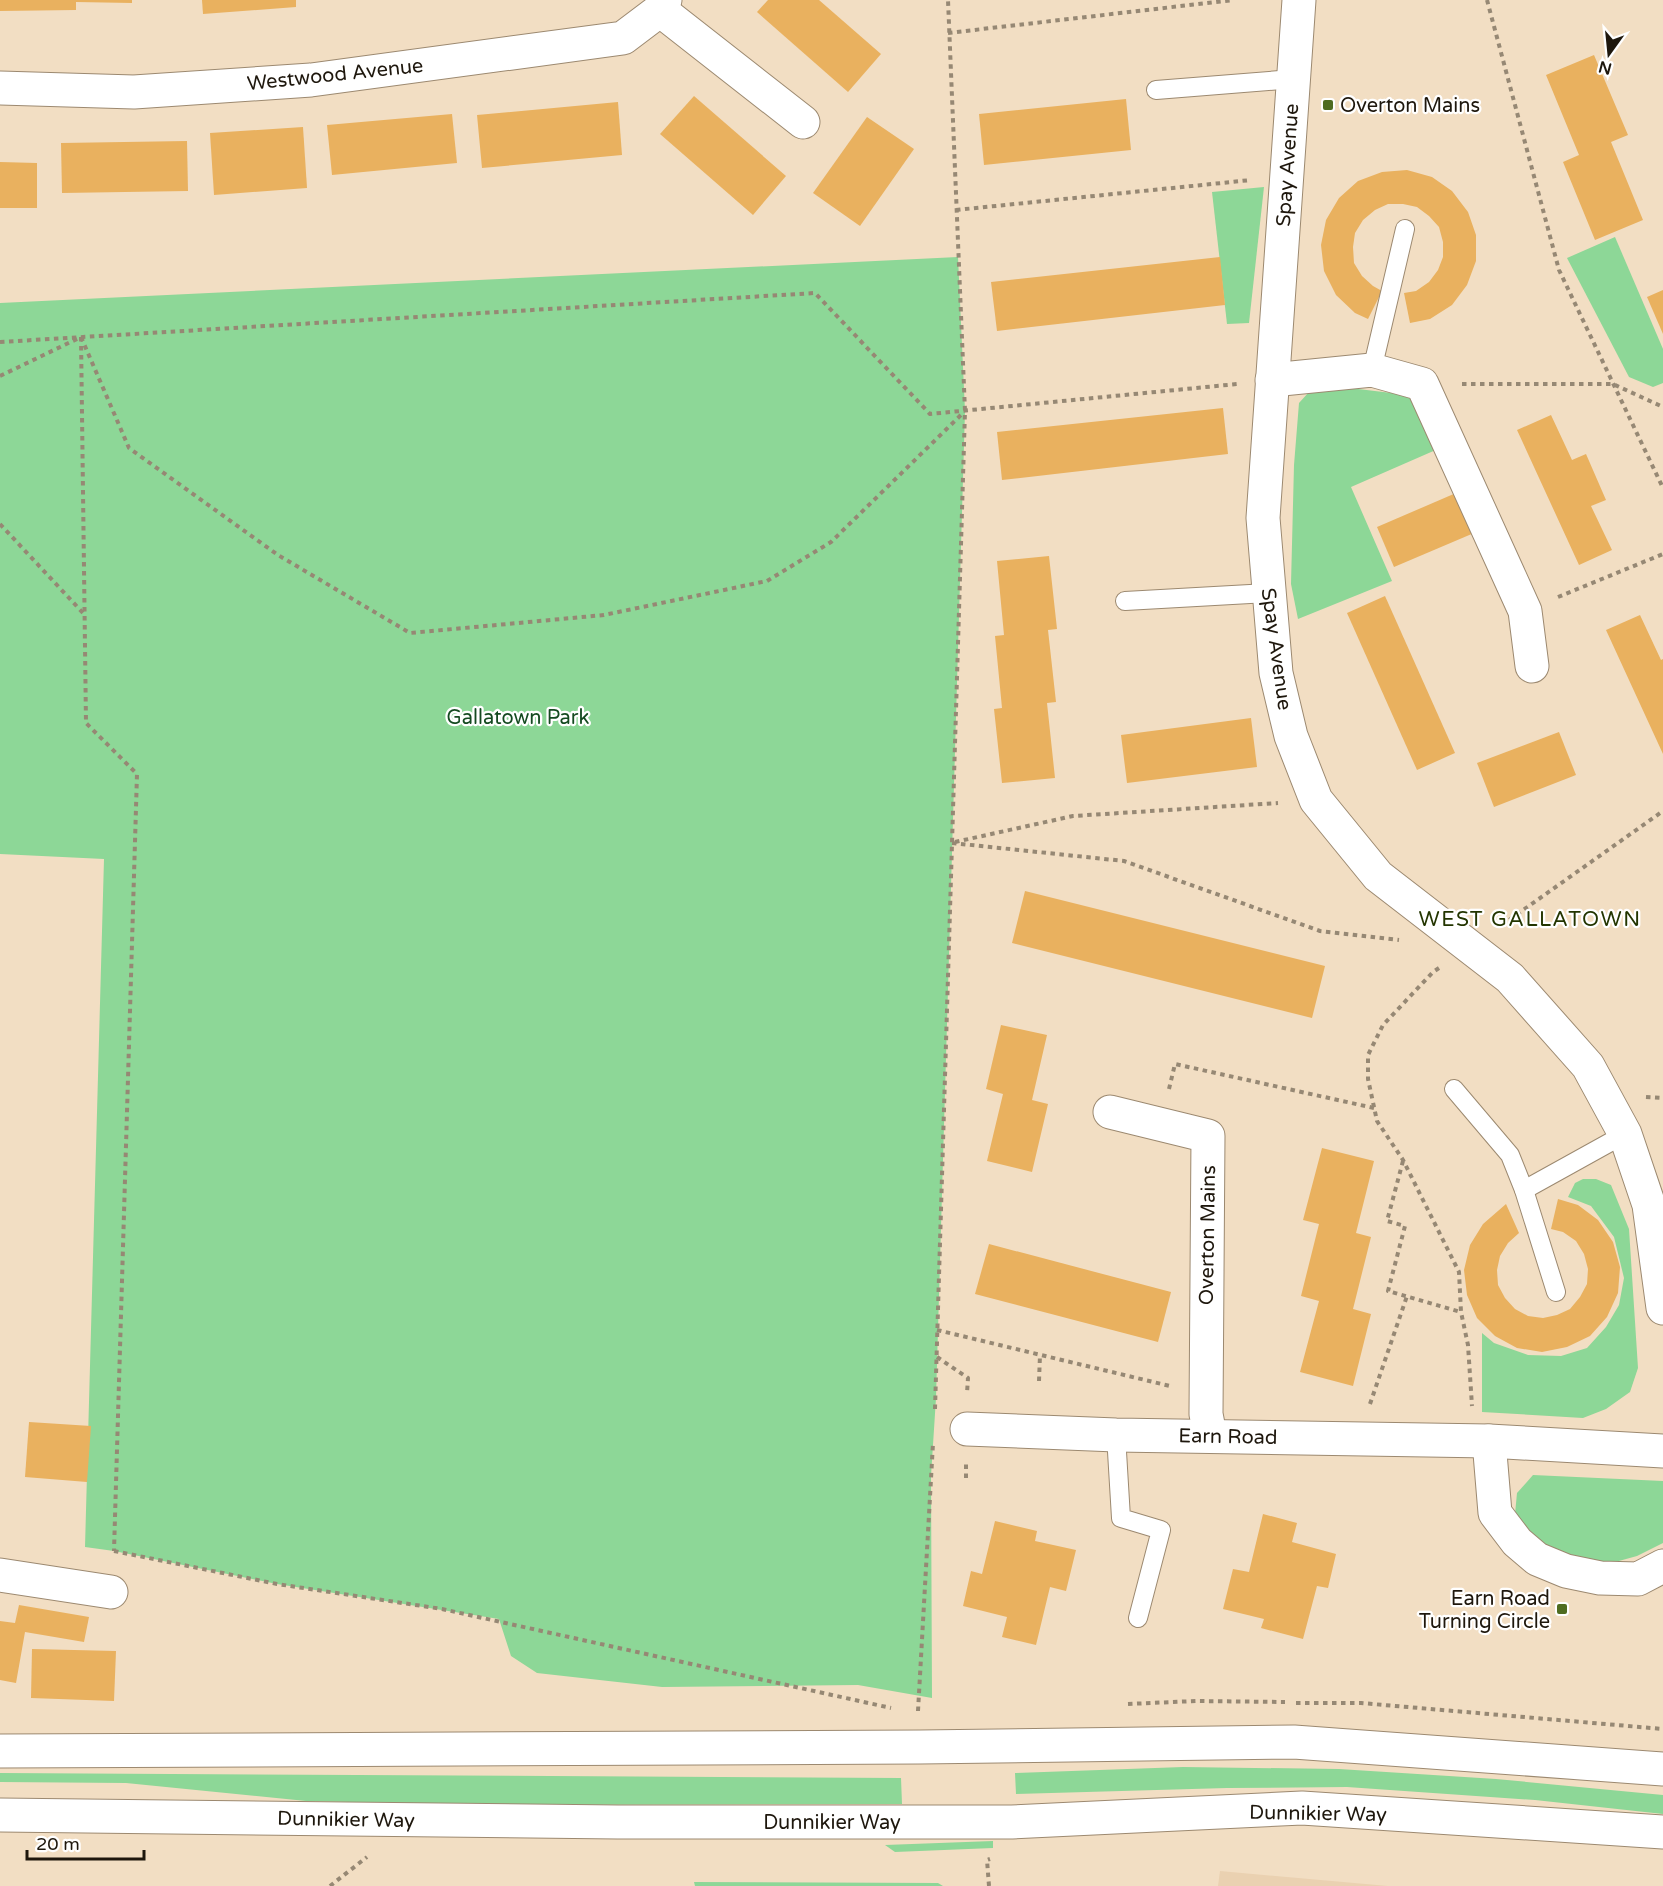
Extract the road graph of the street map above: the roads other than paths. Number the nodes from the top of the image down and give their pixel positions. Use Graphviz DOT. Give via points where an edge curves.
graph roads {
  1 [pos="1299,0"];
  2 [pos="662,5"];
  3 [pos="1293,79"];
  4 [pos="0,88"];
  5 [pos="1156,90"];
  6 [pos="803,122"];
  7 [pos="1405,229"];
  8 [pos="1372,370"];
  9 [pos="1272,380"];
  10 [pos="1268,593"];
  11 [pos="1125,601"];
  12 [pos="1532,666"];
  13 [pos="1454,1089"];
  14 [pos="1110,1112"];
  15 [pos="1625,1134"];
  16 [pos="1524,1190"];
  17 [pos="1556,1292"];
  18 [pos="1663,1308"];
  19 [pos="967,1429"];
  20 [pos="1116,1435"];
  21 [pos="1210,1436"];
  22 [pos="1489,1441"];
  23 [pos="1663,1451"];
  24 [pos="1663,1566"];
  25 [pos="0,1575"];
  26 [pos="111,1592"];
  27 [pos="1138,1618"];
  28 [pos="0,1750"];
  29 [pos="1663,1769"];
  30 [pos="0,1815"];
  31 [pos="1663,1832"];
  1 -- 3 [label="street, Spay Avenue"];
  2 -- 4 [label="street, Westwood Avenue" via="623,38 311,80 134,92"];
  2 -- 6 [label="street, Westwood Avenue"];
  3 -- 5 [label="lane"];
  3 -- 9 [label="street, Spay Avenue"];
  7 -- 8 [label="lane"];
  8 -- 9 [label="street"];
  8 -- 12 [label="street" via="1422,384 1526,611"];
  9 -- 10 [label="street, Spay Avenue" via="1263,518"];
  10 -- 11 [label="lane"];
  10 -- 15 [label="street, Spay Avenue" via="1279,683 1291,736 1316,800 1378,876 1510,978 1588,1066"];
  13 -- 16 [label="lane" via="1510,1155"];
  14 -- 21 [label="street, Overton Mains" via="1208,1136 1206,1414"];
  15 -- 16 [label="lane"];
  15 -- 18 [label="street, Spay Avenue" via="1649,1205"];
  16 -- 17 [label="lane"];
  19 -- 20 [label="street, Earn Road"];
  20 -- 21 [label="street, Earn Road"];
  20 -- 27 [label="lane" via="1121,1518 1161,1530"];
  21 -- 22 [label="street, Earn Road"];
  22 -- 23 [label="street, Earn Road"];
  22 -- 24 [label="street" via="1495,1513 1537,1560 1600,1578 1638,1579"];
  25 -- 26 [label="street"];
  28 -- 29 [label="street" via="1294,1742"];
  30 -- 31 [label="street, Dunnikier Way" via="1012,1822 1302,1808"];
}
